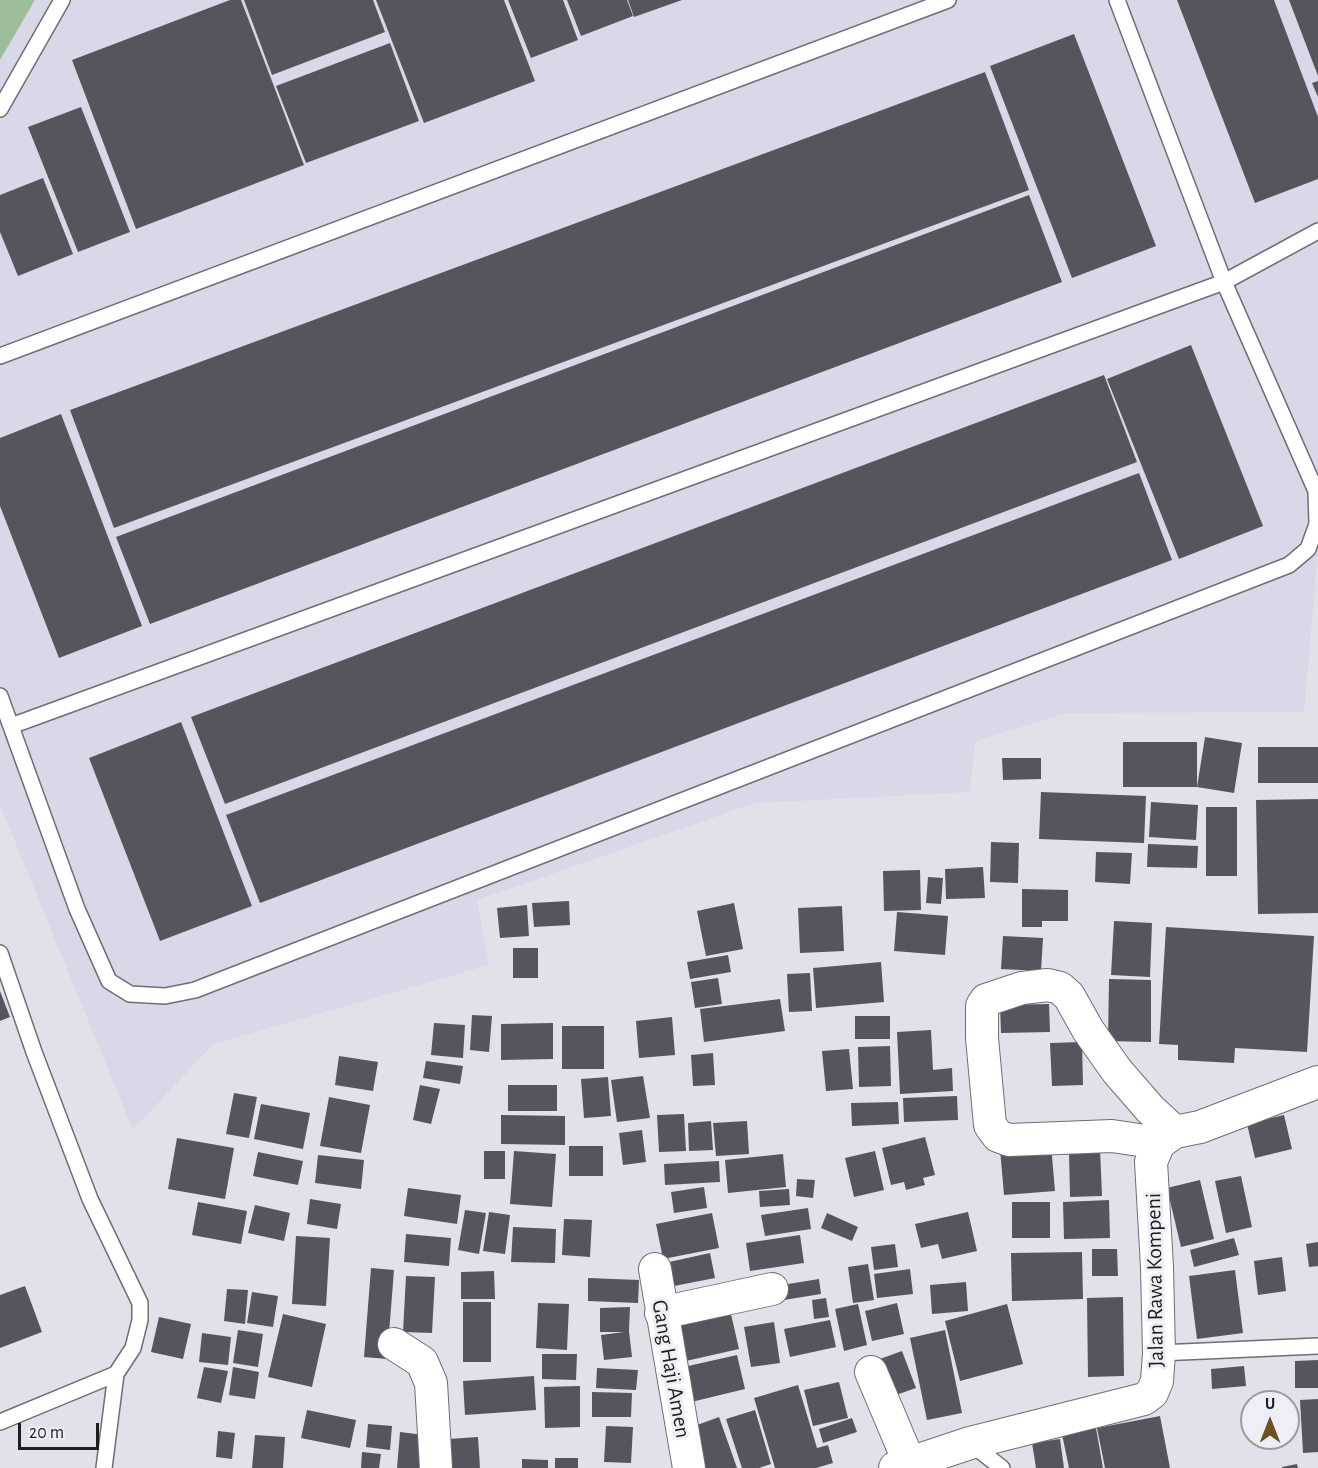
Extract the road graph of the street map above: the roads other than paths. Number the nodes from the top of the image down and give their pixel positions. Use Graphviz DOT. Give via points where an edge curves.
graph roads {
  1 [pos="948,0"];
  2 [pos="1117,0"];
  3 [pos="65,2"];
  4 [pos="0,109"];
  5 [pos="1318,231"];
  6 [pos="1224,282"];
  7 [pos="0,356"];
  8 [pos="0,696"];
  9 [pos="11,726"];
  10 [pos="0,953"];
  11 [pos="1318,1082"];
  12 [pos="1167,1138"];
  13 [pos="655,1269"];
  14 [pos="772,1289"];
  15 [pos="661,1313"];
  16 [pos="394,1344"];
  17 [pos="1318,1346"];
  18 [pos="1159,1353"];
  19 [pos="871,1372"];
  20 [pos="116,1374"];
  21 [pos="0,1422"];
  22 [pos="970,1443"];
  23 [pos="902,1465"];
  24 [pos="104,1468"];
  25 [pos="436,1468"];
  26 [pos="689,1468"];
  27 [pos="1002,1468"];
  1 -- 7 [label="lane"];
  2 -- 6 [label="lane"];
  3 -- 4 [label="lane"];
  5 -- 6 [label="lane"];
  6 -- 9 [label="lane"];
  6 -- 9 [label="lane" via="1316,491 1317,524 1308,549 1288,565 195,990 165,996 130,994 109,981 77,909"];
  8 -- 9 [label="lane"];
  10 -- 20 [label="lane" via="90,1199 140,1303 133,1348"];
  11 -- 12 [label="street"];
  12 -- 12 [label="street" via="1010,1140 998,1136 990,1125 982,1038 982,1006 986,1000 1022,988 1060,988 1070,996 1088,1030 1150,1109"];
  12 -- 18 [label="street, Jalan Rawa Kompeni" via="1151,1162"];
  13 -- 15 [label="street, Gang Haji Amen"];
  14 -- 15 [label="street"];
  15 -- 26 [label="street, Gang Haji Amen"];
  16 -- 25 [label="street" via="422,1362 430,1383"];
  17 -- 18 [label="lane"];
  18 -- 22 [label="street, Jalan Rawa Kompeni" via="1157,1381 1144,1399"];
  19 -- 23 [label="street"];
  20 -- 21 [label="lane"];
  20 -- 24 [label="lane"];
  22 -- 23 [label="street, Jalan Rawa Kompeni"];
  22 -- 27 [label="lane"];
}
